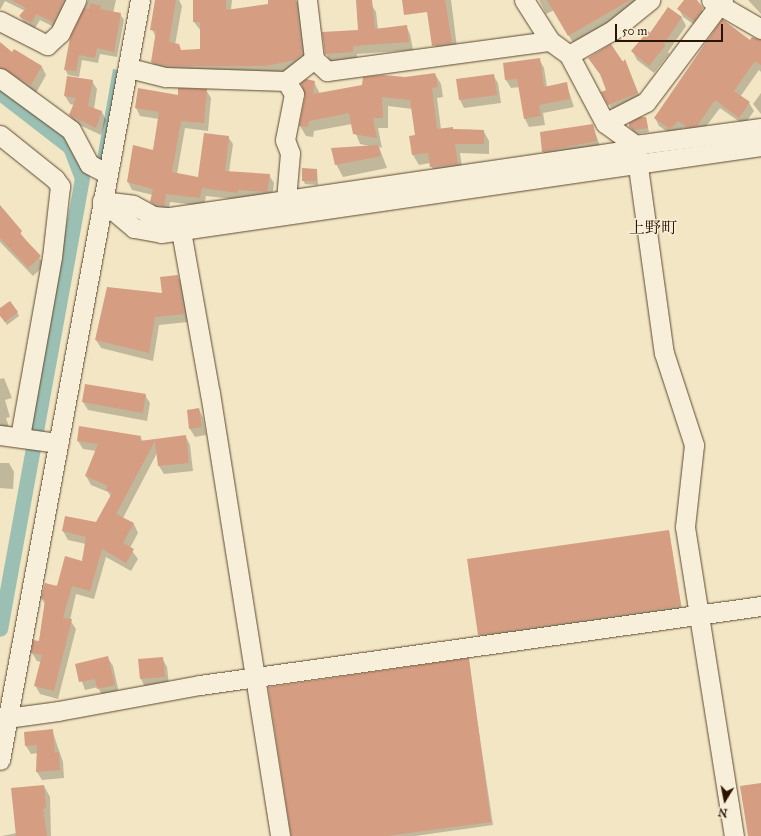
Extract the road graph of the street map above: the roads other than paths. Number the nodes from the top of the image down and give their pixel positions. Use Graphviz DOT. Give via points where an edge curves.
graph roads {
  1 [pos="76,0"];
  2 [pos="140,0"];
  3 [pos="307,0"];
  4 [pos="524,0"];
  5 [pos="650,0"];
  6 [pos="718,2"];
  7 [pos="0,21"];
  8 [pos="761,29"];
  9 [pos="550,41"];
  10 [pos="569,55"];
  11 [pos="314,59"];
  12 [pos="129,68"];
  13 [pos="0,78"];
  14 [pos="286,81"];
  15 [pos="605,123"];
  16 [pos="761,128"];
  17 [pos="0,135"];
  18 [pos="761,146"];
  19 [pos="636,153"];
  20 [pos="106,173"];
  21 [pos="102,201"];
  22 [pos="287,208"];
  23 [pos="181,231"];
  24 [pos="0,435"];
  25 [pos="20,436"];
  26 [pos="57,443"];
  27 [pos="761,606"];
  28 [pos="701,616"];
  29 [pos="255,678"];
  30 [pos="8,718"];
  31 [pos="0,760"];
  32 [pos="280,836"];
  33 [pos="734,836"];
  1 -- 7 [label="street" via="60,33 47,45"];
  2 -- 12 [label="street"];
  3 -- 11 [label="street"];
  4 -- 9 [label="street"];
  5 -- 10 [label="street" via="613,30"];
  6 -- 8 [label="street"];
  6 -- 15 [label="street" via="646,102"];
  9 -- 10 [label="street"];
  9 -- 11 [label="street" via="327,71"];
  10 -- 15 [label="street"];
  11 -- 14 [label="street"];
  12 -- 14 [label="street" via="166,77"];
  12 -- 20 [label="street"];
  13 -- 20 [label="street" via="71,130 89,164"];
  14 -- 22 [label="street" via="294,94 285,140 290,152"];
  15 -- 19 [label="street"];
  16 -- 19 [label="street"];
  17 -- 25 [label="street" via="55,179 60,186 52,257"];
  18 -- 19 [label="street"];
  19 -- 22 [label="street"];
  19 -- 28 [label="street" via="664,353 694,445 685,527"];
  20 -- 21 [label="street"];
  21 -- 22 [label="street" via="133,205 154,216 170,217"];
  21 -- 23 [label="street" via="134,228 161,233"];
  21 -- 26 [label="street"];
  22 -- 23 [label="street"];
  23 -- 29 [label="street"];
  24 -- 25 [label="street"];
  25 -- 26 [label="street"];
  26 -- 30 [label="street"];
  27 -- 28 [label="street"];
  28 -- 29 [label="street"];
  28 -- 33 [label="street"];
  29 -- 30 [label="street" via="200,684"];
  29 -- 32 [label="street"];
  30 -- 31 [label="street"];
}
